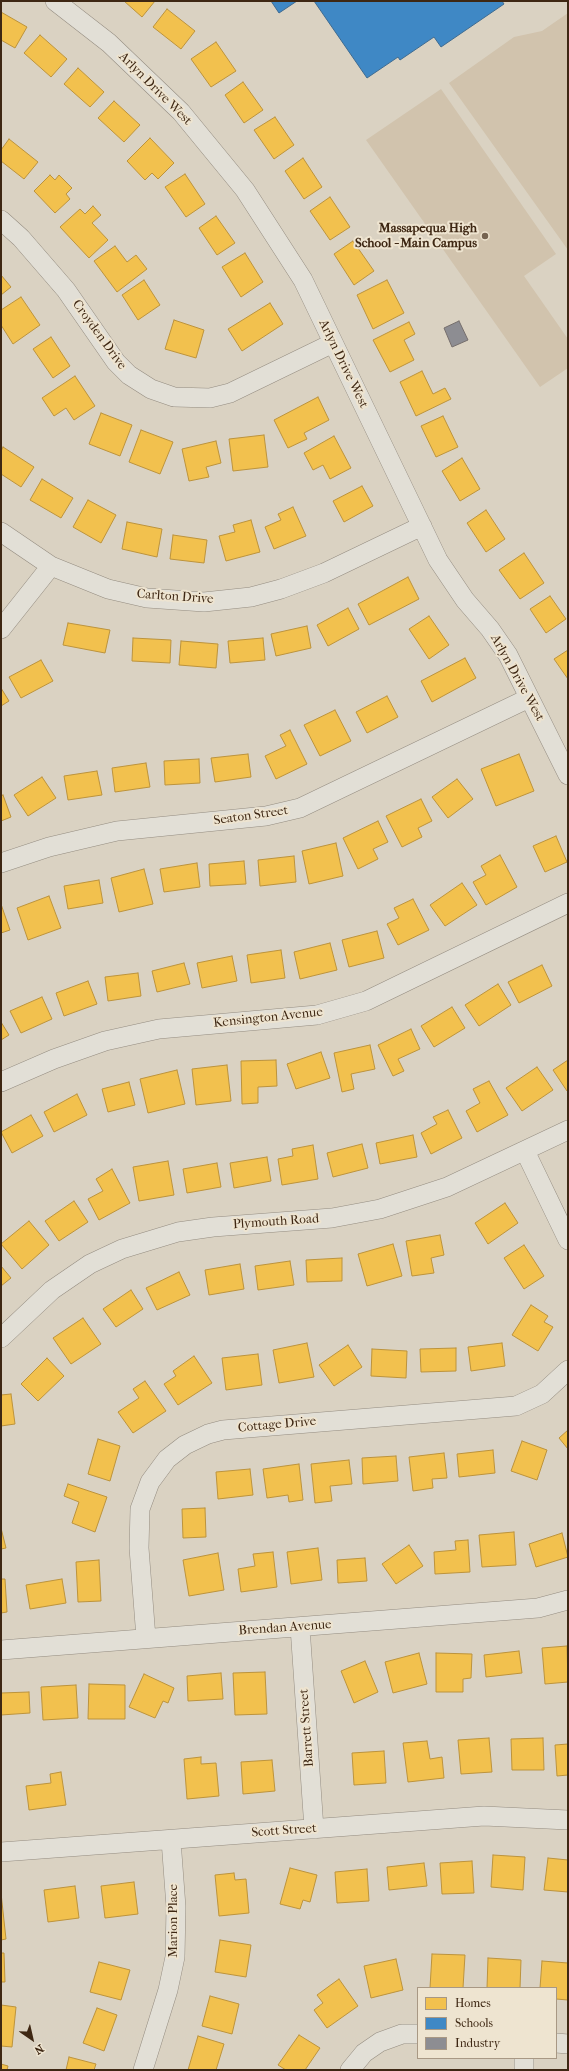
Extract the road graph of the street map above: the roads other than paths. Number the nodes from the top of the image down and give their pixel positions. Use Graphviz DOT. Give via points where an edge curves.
graph roads {
  1 [pos="55,1"];
  2 [pos="1,220"];
  3 [pos="333,343"];
  4 [pos="422,526"];
  5 [pos="1,532"];
  6 [pos="51,566"];
  7 [pos="1,629"];
  8 [pos="529,698"];
  9 [pos="568,774"];
  10 [pos="1,863"];
  11 [pos="568,903"];
  12 [pos="1,1082"];
  13 [pos="568,1130"];
  14 [pos="525,1152"];
  15 [pos="568,1240"];
  16 [pos="1,1338"];
  17 [pos="568,1370"];
  18 [pos="568,1600"];
  19 [pos="300,1627"];
  20 [pos="146,1638"];
  21 [pos="1,1650"];
  22 [pos="568,1820"];
  23 [pos="314,1829"];
  24 [pos="171,1840"];
  25 [pos="1,1852"];
  26 [pos="417,2034"];
  27 [pos="557,2043"];
  28 [pos="568,2044"];
  29 [pos="524,2059"];
  30 [pos="143,2070"];
  31 [pos="350,2070"];
  32 [pos="524,2070"];
  1 -- 3 [label="street, Arlyn Drive West" via="109,43 191,124 253,203 303,280"];
  2 -- 3 [label="street, Croyden Drive" via="21,238 66,290 116,362 129,375 151,389 174,397 210,398 230,393"];
  3 -- 4 [label="street, Arlyn Drive West"];
  4 -- 6 [label="street, Carlton Drive" via="324,573 281,590 227,600 204,602 147,598 108,589"];
  4 -- 8 [label="street, Arlyn Drive West" via="438,560 508,656"];
  5 -- 6 [label="street, Carlton Drive"];
  6 -- 7 [label="street"];
  8 -- 9 [label="street, Arlyn Drive West"];
  8 -- 10 [label="street, Seaton Street" via="300,808 266,816 117,831 50,847"];
  11 -- 12 [label="street, Kensington Avenue" via="366,1002 317,1015 199,1024 105,1041"];
  13 -- 14 [label="street, Plymouth Road"];
  14 -- 15 [label="street"];
  14 -- 16 [label="street, Plymouth Road" via="447,1187 380,1209 332,1218 178,1232 122,1249 90,1264 52,1290"];
  17 -- 20 [label="street, Cottage Drive" via="542,1394 516,1406 223,1430 185,1445 167,1459 150,1482 140,1509 139,1548"];
  18 -- 19 [label="street, Brendan Avenue" via="538,1608"];
  19 -- 20 [label="street, Brendan Avenue"];
  19 -- 23 [label="street, Barrett Street"];
  20 -- 21 [label="street, Brendan Avenue"];
  22 -- 23 [label="street, Scott Street" via="484,1816"];
  23 -- 24 [label="street, Scott Street"];
  24 -- 25 [label="street, Scott Street"];
  24 -- 30 [label="street, Marion Place" via="176,1907 175,1957 168,1990"];
  26 -- 31 [label="street" via="402,2034 380,2042 364,2053"];
  27 -- 28 [label="street"];
  29 -- 32 [label="street"];
}
